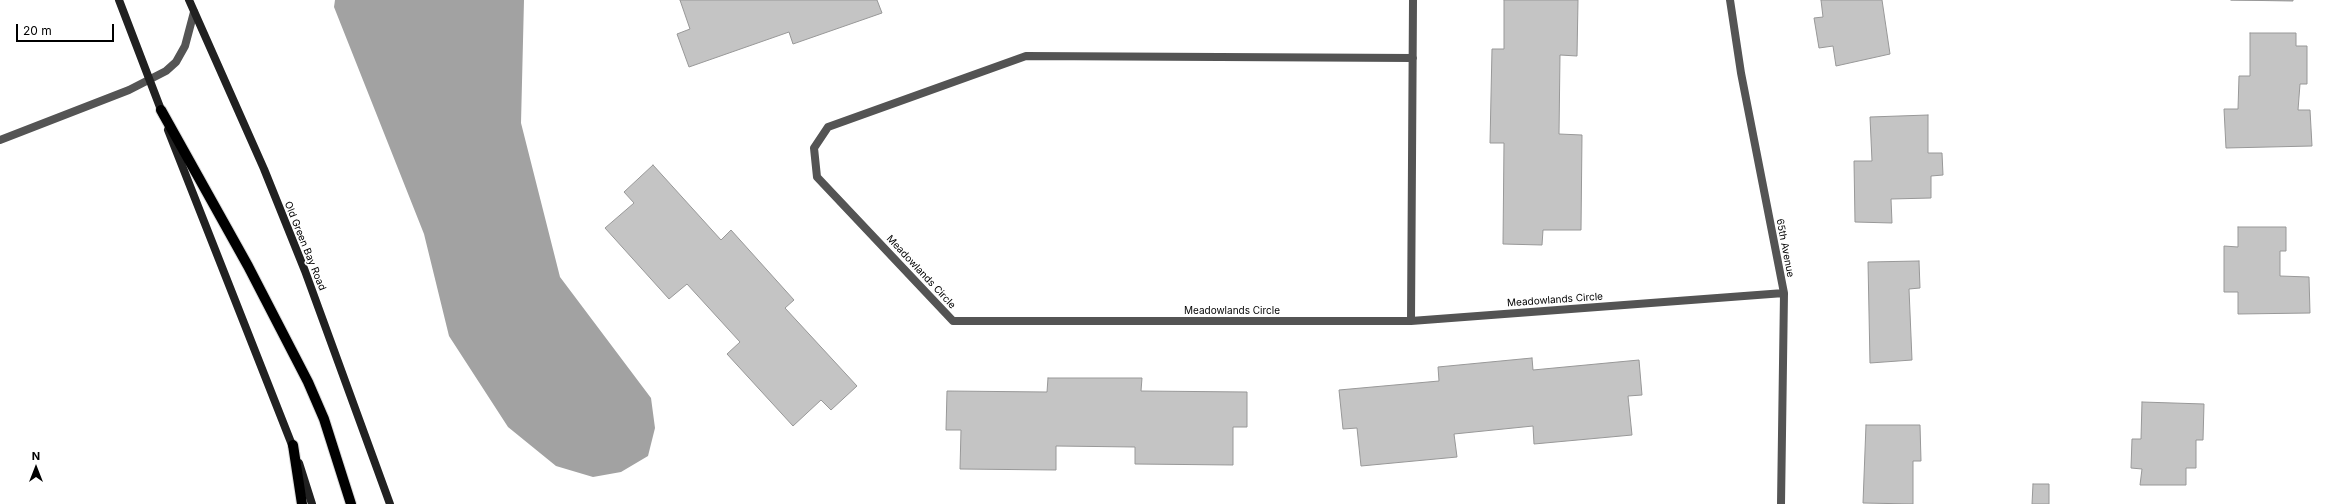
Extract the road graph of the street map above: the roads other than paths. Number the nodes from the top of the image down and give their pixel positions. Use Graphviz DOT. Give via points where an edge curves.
graph roads {
  1 [pos="119,0"];
  2 [pos="189,0"];
  3 [pos="1413,0"];
  4 [pos="1730,0"];
  5 [pos="194,12"];
  6 [pos="1413,58"];
  7 [pos="150,80"];
  8 [pos="161,110"];
  9 [pos="0,140"];
  10 [pos="1784,293"];
  11 [pos="1411,321"];
  12 [pos="293,445"];
  13 [pos="302,504"];
  14 [pos="312,504"];
  15 [pos="351,504"];
  16 [pos="390,504"];
  17 [pos="1781,504"];
  1 -- 7 [label="street"];
  2 -- 5 [label="street, Old Green Bay Road"];
  3 -- 6 [label="street"];
  4 -- 10 [label="street, 65th Avenue" via="1741,73"];
  5 -- 7 [label="street" via="190,34 179,57 166,71"];
  5 -- 16 [label="street, Old Green Bay Road" via="264,169 308,278"];
  6 -- 11 [label="street"];
  6 -- 11 [label="street, Meadowlands Circle" via="1026,56 828,127 814,148 817,177 953,321"];
  7 -- 8 [label="street"];
  7 -- 9 [label="street"];
  8 -- 12 [label="street"];
  8 -- 15 [label="main road" via="248,266 308,382 324,418"];
  10 -- 11 [label="street, Meadowlands Circle"];
  10 -- 17 [label="street, 65th Avenue"];
  12 -- 13 [label="main road"];
  12 -- 14 [label="street"];
}
